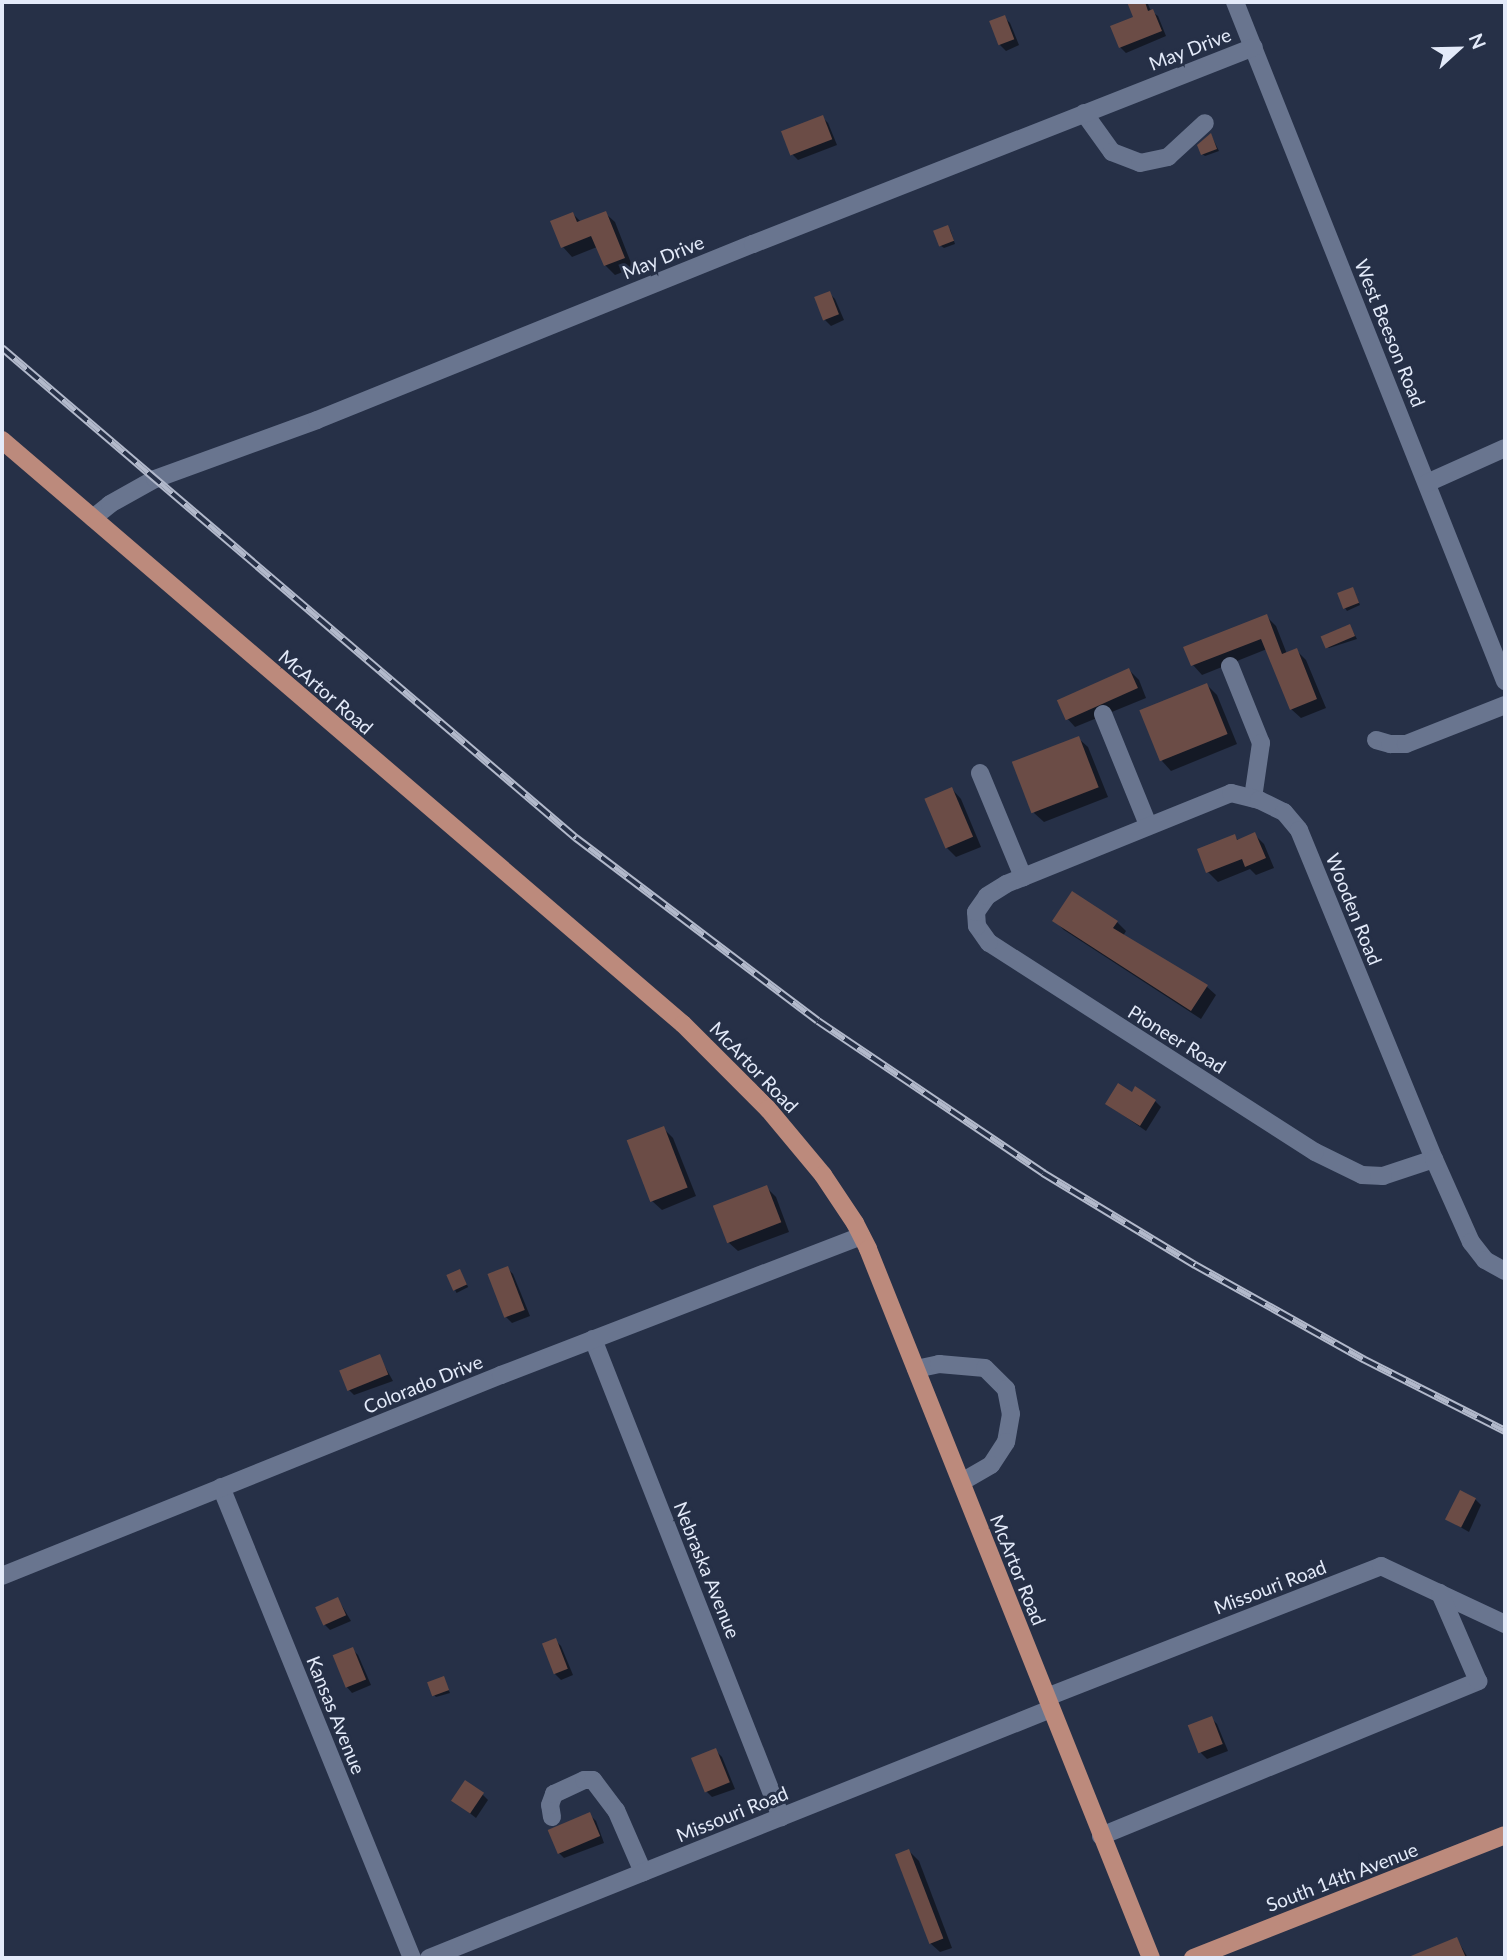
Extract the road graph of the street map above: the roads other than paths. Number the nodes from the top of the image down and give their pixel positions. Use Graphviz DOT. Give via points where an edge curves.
graph roads {
  1 [pos="1236,2"];
  2 [pos="1254,47"];
  3 [pos="1084,113"];
  4 [pos="1205,123"];
  5 [pos="2,440"];
  6 [pos="1505,448"];
  7 [pos="1427,483"];
  8 [pos="93,518"];
  9 [pos="1230,666"];
  10 [pos="1505,681"];
  11 [pos="1505,705"];
  12 [pos="1103,715"];
  13 [pos="1376,740"];
  14 [pos="980,773"];
  15 [pos="1253,798"];
  16 [pos="1147,825"];
  17 [pos="1023,877"];
  18 [pos="1434,1159"];
  19 [pos="861,1236"];
  20 [pos="1505,1271"];
  21 [pos="593,1339"];
  22 [pos="916,1369"];
  23 [pos="961,1482"];
  24 [pos="221,1487"];
  25 [pos="2,1576"];
  26 [pos="1440,1593"];
  27 [pos="1505,1624"];
  28 [pos="1049,1703"];
  29 [pos="552,1817"];
  30 [pos="781,1817"];
  31 [pos="1101,1836"];
  32 [pos="1505,1836"];
  33 [pos="643,1872"];
  34 [pos="412,1958"];
  35 [pos="429,1958"];
  36 [pos="1151,1958"];
  37 [pos="1193,1958"];
  1 -- 2 [label="street, West Beeson Road"];
  2 -- 3 [label="street, May Drive"];
  2 -- 7 [label="street, West Beeson Road"];
  3 -- 4 [label="street" via="1112,152 1140,163 1168,157"];
  3 -- 8 [label="street, May Drive" via="317,420 155,479"];
  5 -- 8 [label="main road, McArtor Road"];
  6 -- 7 [label="street"];
  7 -- 10 [label="street, West Beeson Road"];
  8 -- 19 [label="main road, McArtor Road" via="683,1024 776,1119 823,1175"];
  9 -- 15 [label="street" via="1261,743"];
  11 -- 13 [label="street" via="1406,744"];
  12 -- 16 [label="street"];
  14 -- 17 [label="street"];
  15 -- 16 [label="street, Wooden Road" via="1231,793"];
  15 -- 18 [label="street, Wooden Road" via="1284,812 1299,830"];
  16 -- 17 [label="street, Wooden Road"];
  17 -- 18 [label="street, Pioneer Road" via="988,896 976,912 977,926 989,943 1315,1152 1362,1175 1383,1176"];
  18 -- 20 [label="street, Wooden Road" via="1471,1242 1485,1260"];
  19 -- 21 [label="street, Colorado Drive"];
  19 -- 22 [label="main road, McArtor Road"];
  21 -- 24 [label="street, Colorado Drive"];
  21 -- 30 [label="street, Nebraska Avenue"];
  22 -- 23 [label="main road, McArtor Road"];
  22 -- 23 [label="street" via="939,1364 985,1368 1006,1389 1011,1414 1006,1442 991,1465"];
  23 -- 28 [label="main road, McArtor Road"];
  24 -- 25 [label="street, Colorado Drive"];
  24 -- 34 [label="street, Kansas Avenue"];
  26 -- 27 [label="street, Missouri Road"];
  26 -- 28 [label="street, Missouri Road" via="1381,1566"];
  26 -- 31 [label="street" via="1478,1681"];
  28 -- 30 [label="street, Missouri Road"];
  28 -- 31 [label="main road, McArtor Road"];
  29 -- 33 [label="street" via="554,1794 593,1780 616,1810"];
  30 -- 33 [label="street, Missouri Road"];
  31 -- 36 [label="main road, McArtor Road"];
  32 -- 37 [label="main road, South 14th Avenue"];
  33 -- 35 [label="street, Missouri Road"];
}
